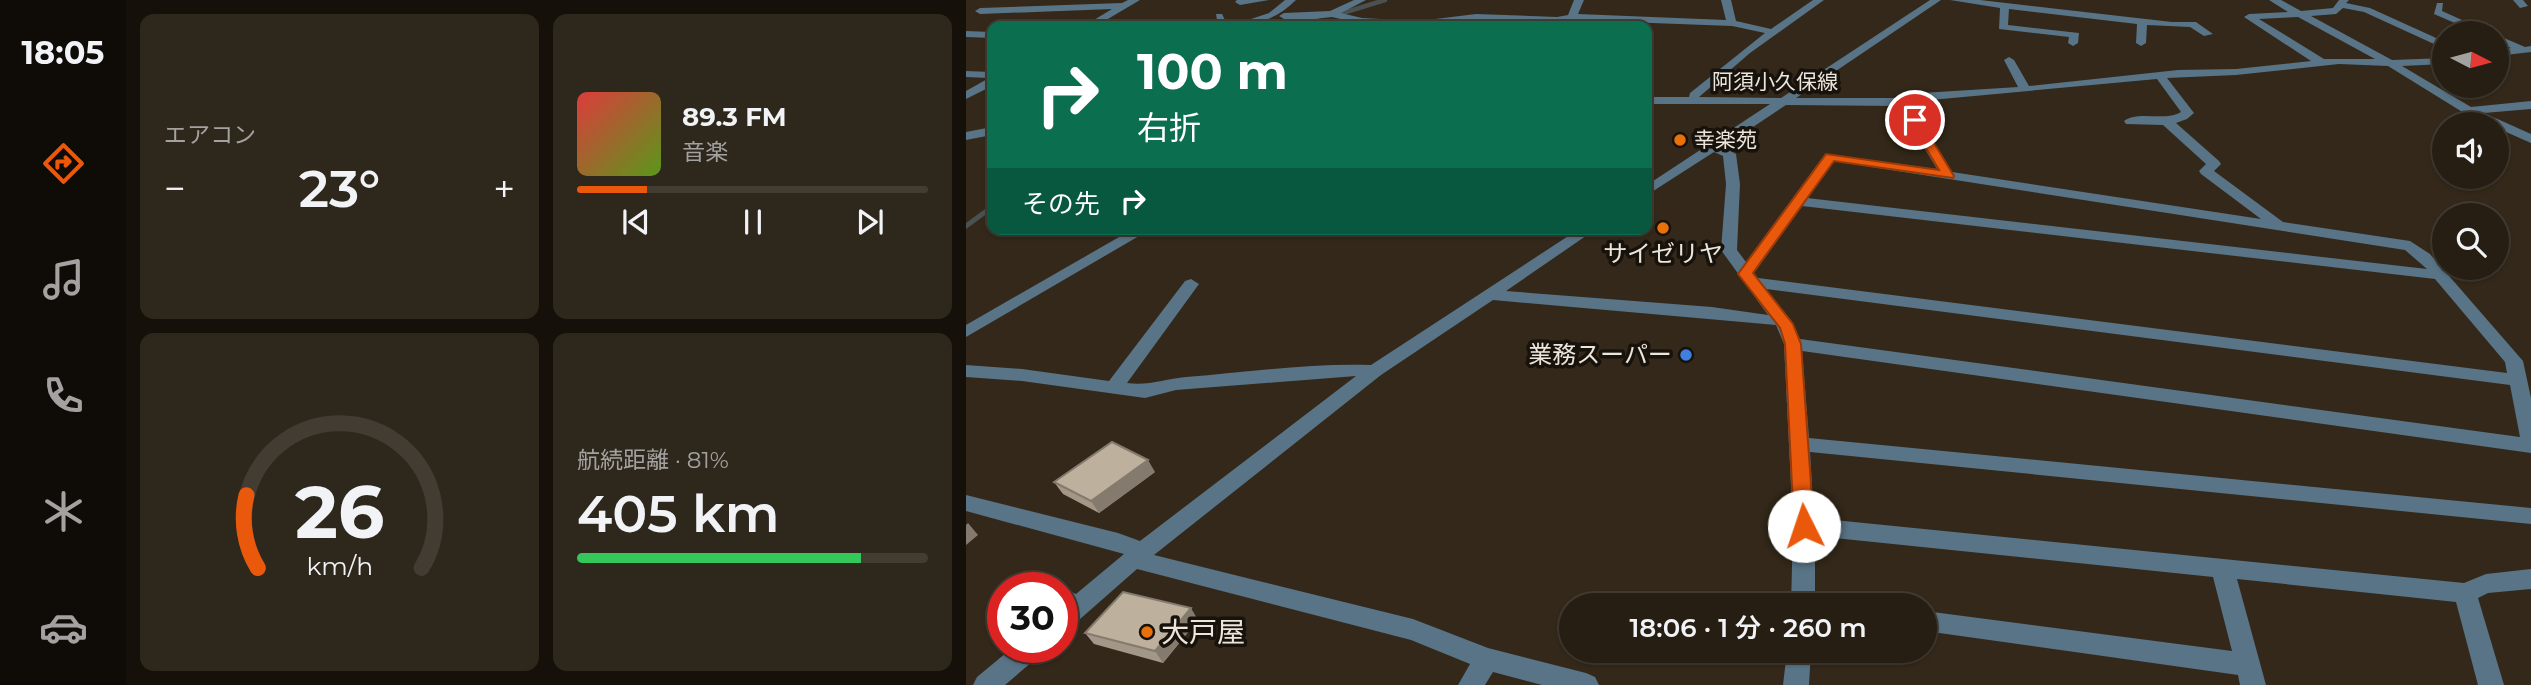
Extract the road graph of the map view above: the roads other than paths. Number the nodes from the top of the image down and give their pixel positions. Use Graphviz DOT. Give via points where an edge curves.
graph roads {
  1 [pos="993,0"];
  2 [pos="1135,0"];
  3 [pos="1242,0"];
  4 [pos="1264,0"];
  5 [pos="1292,0"];
  6 [pos="1361,0"];
  7 [pos="1579,0"];
  8 [pos="1726,0"];
  9 [pos="1819,0"];
  10 [pos="1936,0"];
  11 [pos="1955,0"];
  12 [pos="2274,0"];
  13 [pos="2342,2"];
  14 [pos="2440,5"];
  15 [pos="1124,6"];
  16 [pos="2005,6"];
  17 [pos="2176,13"];
  18 [pos="1335,15"];
  19 [pos="2300,15"];
  20 [pos="1284,16"];
  21 [pos="1572,17"];
  22 [pos="2249,17"];
  23 [pos="2237,18"];
  24 [pos="1098,21"];
  25 [pos="1252,21"];
  26 [pos="1384,21"];
  27 [pos="1446,21"];
  28 [pos="2458,21"];
  29 [pos="2145,22"];
  30 [pos="1732,23"];
  31 [pos="1772,32"];
  32 [pos="966,34"];
  33 [pos="2208,34"];
  34 [pos="987,35"];
  35 [pos="2432,40"];
  36 [pos="2073,43"];
  37 [pos="2141,43"];
  38 [pos="2510,43"];
  39 [pos="2528,49"];
  40 [pos="2510,51"];
  41 [pos="2009,60"];
  42 [pos="2432,61"];
  43 [pos="2322,63"];
  44 [pos="2390,63"];
  45 [pos="966,74"];
  46 [pos="987,75"];
  47 [pos="2160,76"];
  48 [pos="987,84"];
  49 [pos="2025,89"];
  50 [pos="967,95"];
  51 [pos="987,95"];
  52 [pos="1694,95"];
  53 [pos="1905,99"];
  54 [pos="1652,100"];
  55 [pos="1783,101"];
  56 [pos="2531,105"];
  57 [pos="2468,110"];
  58 [pos="2165,120"];
  59 [pos="2130,121"];
  60 [pos="987,132"];
  61 [pos="966,136"];
  62 [pos="2531,139"];
  63 [pos="1713,147"];
  64 [pos="1948,176"];
  65 [pos="1652,188"];
  66 [pos="1798,201"];
  67 [pos="2278,225"];
  68 [pos="1134,235"];
  69 [pos="1580,235"];
  70 [pos="2432,267"];
  71 [pos="2432,274"];
  72 [pos="1748,278"];
  73 [pos="2445,280"];
  74 [pos="1191,284"];
  75 [pos="1490,295"];
  76 [pos="1782,319"];
  77 [pos="966,332"];
  78 [pos="1793,344"];
  79 [pos="2521,368"];
  80 [pos="966,371"];
  81 [pos="1375,371"];
  82 [pos="1114,388"];
  83 [pos="1799,444"];
  84 [pos="2531,444"];
  85 [pos="966,503"];
  86 [pos="2531,516"];
  87 [pos="1804,526"];
  88 [pos="1138,555"];
  89 [pos="2222,568"];
  90 [pos="2531,579"];
  91 [pos="1803,593"];
  92 [pos="2465,593"];
  93 [pos="1078,600"];
  94 [pos="1937,623"];
  95 [pos="1487,659"];
  96 [pos="1012,663"];
  97 [pos="1798,663"];
  98 [pos="2250,675"];
  99 [pos="986,685"];
  100 [pos="1471,685"];
  101 [pos="1586,685"];
  102 [pos="1796,685"];
  103 [pos="2491,685"];
  1 -- 15 [label="street" via="977,14"];
  2 -- 15 [label="street"];
  3 -- 4 [label="street"];
  5 -- 25 [label="street" via="1272,15"];
  6 -- 18 [label="street"];
  7 -- 21 [label="street"];
  8 -- 30 [label="street"];
  9 -- 31 [label="street"];
  10 -- 55 [label="street"];
  11 -- 16 [label="street"];
  12 -- 19 [label="street"];
  13 -- 19 [label="street" via="2336,11"];
  13 -- 35 [label="street"];
  14 -- 28 [label="street" via="2437,12"];
  15 -- 24 [label="street"];
  16 -- 29 [label="street"];
  16 -- 36 [label="street" via="2003,27 2075,35"];
  17 -- 29 [label="street" via="2149,15"];
  18 -- 20 [label="street"];
  18 -- 26 [label="street"];
  19 -- 22 [label="street"];
  19 -- 44 [label="street"];
  21 -- 27 [label="street"];
  21 -- 30 [label="street"];
  22 -- 23 [label="street"];
  22 -- 43 [label="street"];
  29 -- 33 [label="street" via="2192,24"];
  29 -- 37 [label="street"];
  30 -- 31 [label="street"];
  31 -- 52 [label="street"];
  32 -- 34 [label="street"];
  38 -- 39 [label="street"];
  39 -- 40 [label="street"];
  41 -- 49 [label="street"];
  42 -- 44 [label="street, 阿須小久保線"];
  43 -- 44 [label="street, 阿須小久保線"];
  43 -- 47 [label="street, 阿須小久保線"];
  44 -- 57 [label="street"];
  45 -- 46 [label="street"];
  47 -- 49 [label="street, 阿須小久保線"];
  47 -- 58 [label="street" via="2189,113"];
  48 -- 50 [label="street"];
  49 -- 53 [label="street, 阿須小久保線"];
  50 -- 51 [label="street"];
  53 -- 55 [label="street, 阿須小久保線"];
  53 -- 64 [label="street"];
  54 -- 55 [label="street, 阿須小久保線"];
  55 -- 63 [label="street"];
  56 -- 57 [label="street"];
  57 -- 62 [label="street"];
  58 -- 59 [label="street"];
  58 -- 67 [label="street" via="2214,164 2206,171"];
  60 -- 61 [label="street"];
  63 -- 65 [label="street"];
  63 -- 72 [label="street" via="1729,154 1732,184 1727,245"];
  64 -- 66 [label="street" via="1830,157"];
  64 -- 67 [label="street"];
  66 -- 71 [label="street"];
  66 -- 72 [label="street"];
  67 -- 70 [label="street" via="2410,246"];
  68 -- 77 [label="street"];
  69 -- 75 [label="street"];
  72 -- 76 [label="street"];
  72 -- 79 [label="street"];
  73 -- 79 [label="street"];
  74 -- 82 [label="street"];
  75 -- 76 [label="street"];
  75 -- 81 [label="street"];
  76 -- 78 [label="street"];
  78 -- 83 [label="street"];
  78 -- 84 [label="street"];
  79 -- 84 [label="street"];
  80 -- 82 [label="street"];
  81 -- 82 [label="street" via="1336,370 1176,384 1145,392"];
  81 -- 88 [label="street"];
  83 -- 86 [label="street"];
  83 -- 87 [label="street"];
  85 -- 88 [label="street" via="1118,542"];
  87 -- 89 [label="street"];
  87 -- 91 [label="street"];
  88 -- 93 [label="street"];
  88 -- 95 [label="street" via="1413,630"];
  89 -- 92 [label="street"];
  89 -- 98 [label="street"];
  90 -- 92 [label="street" via="2486,584"];
  92 -- 103 [label="street"];
  94 -- 98 [label="street"];
  95 -- 100 [label="street"];
  95 -- 101 [label="street"];
  96 -- 99 [label="street"];
  97 -- 102 [label="street"];
}
